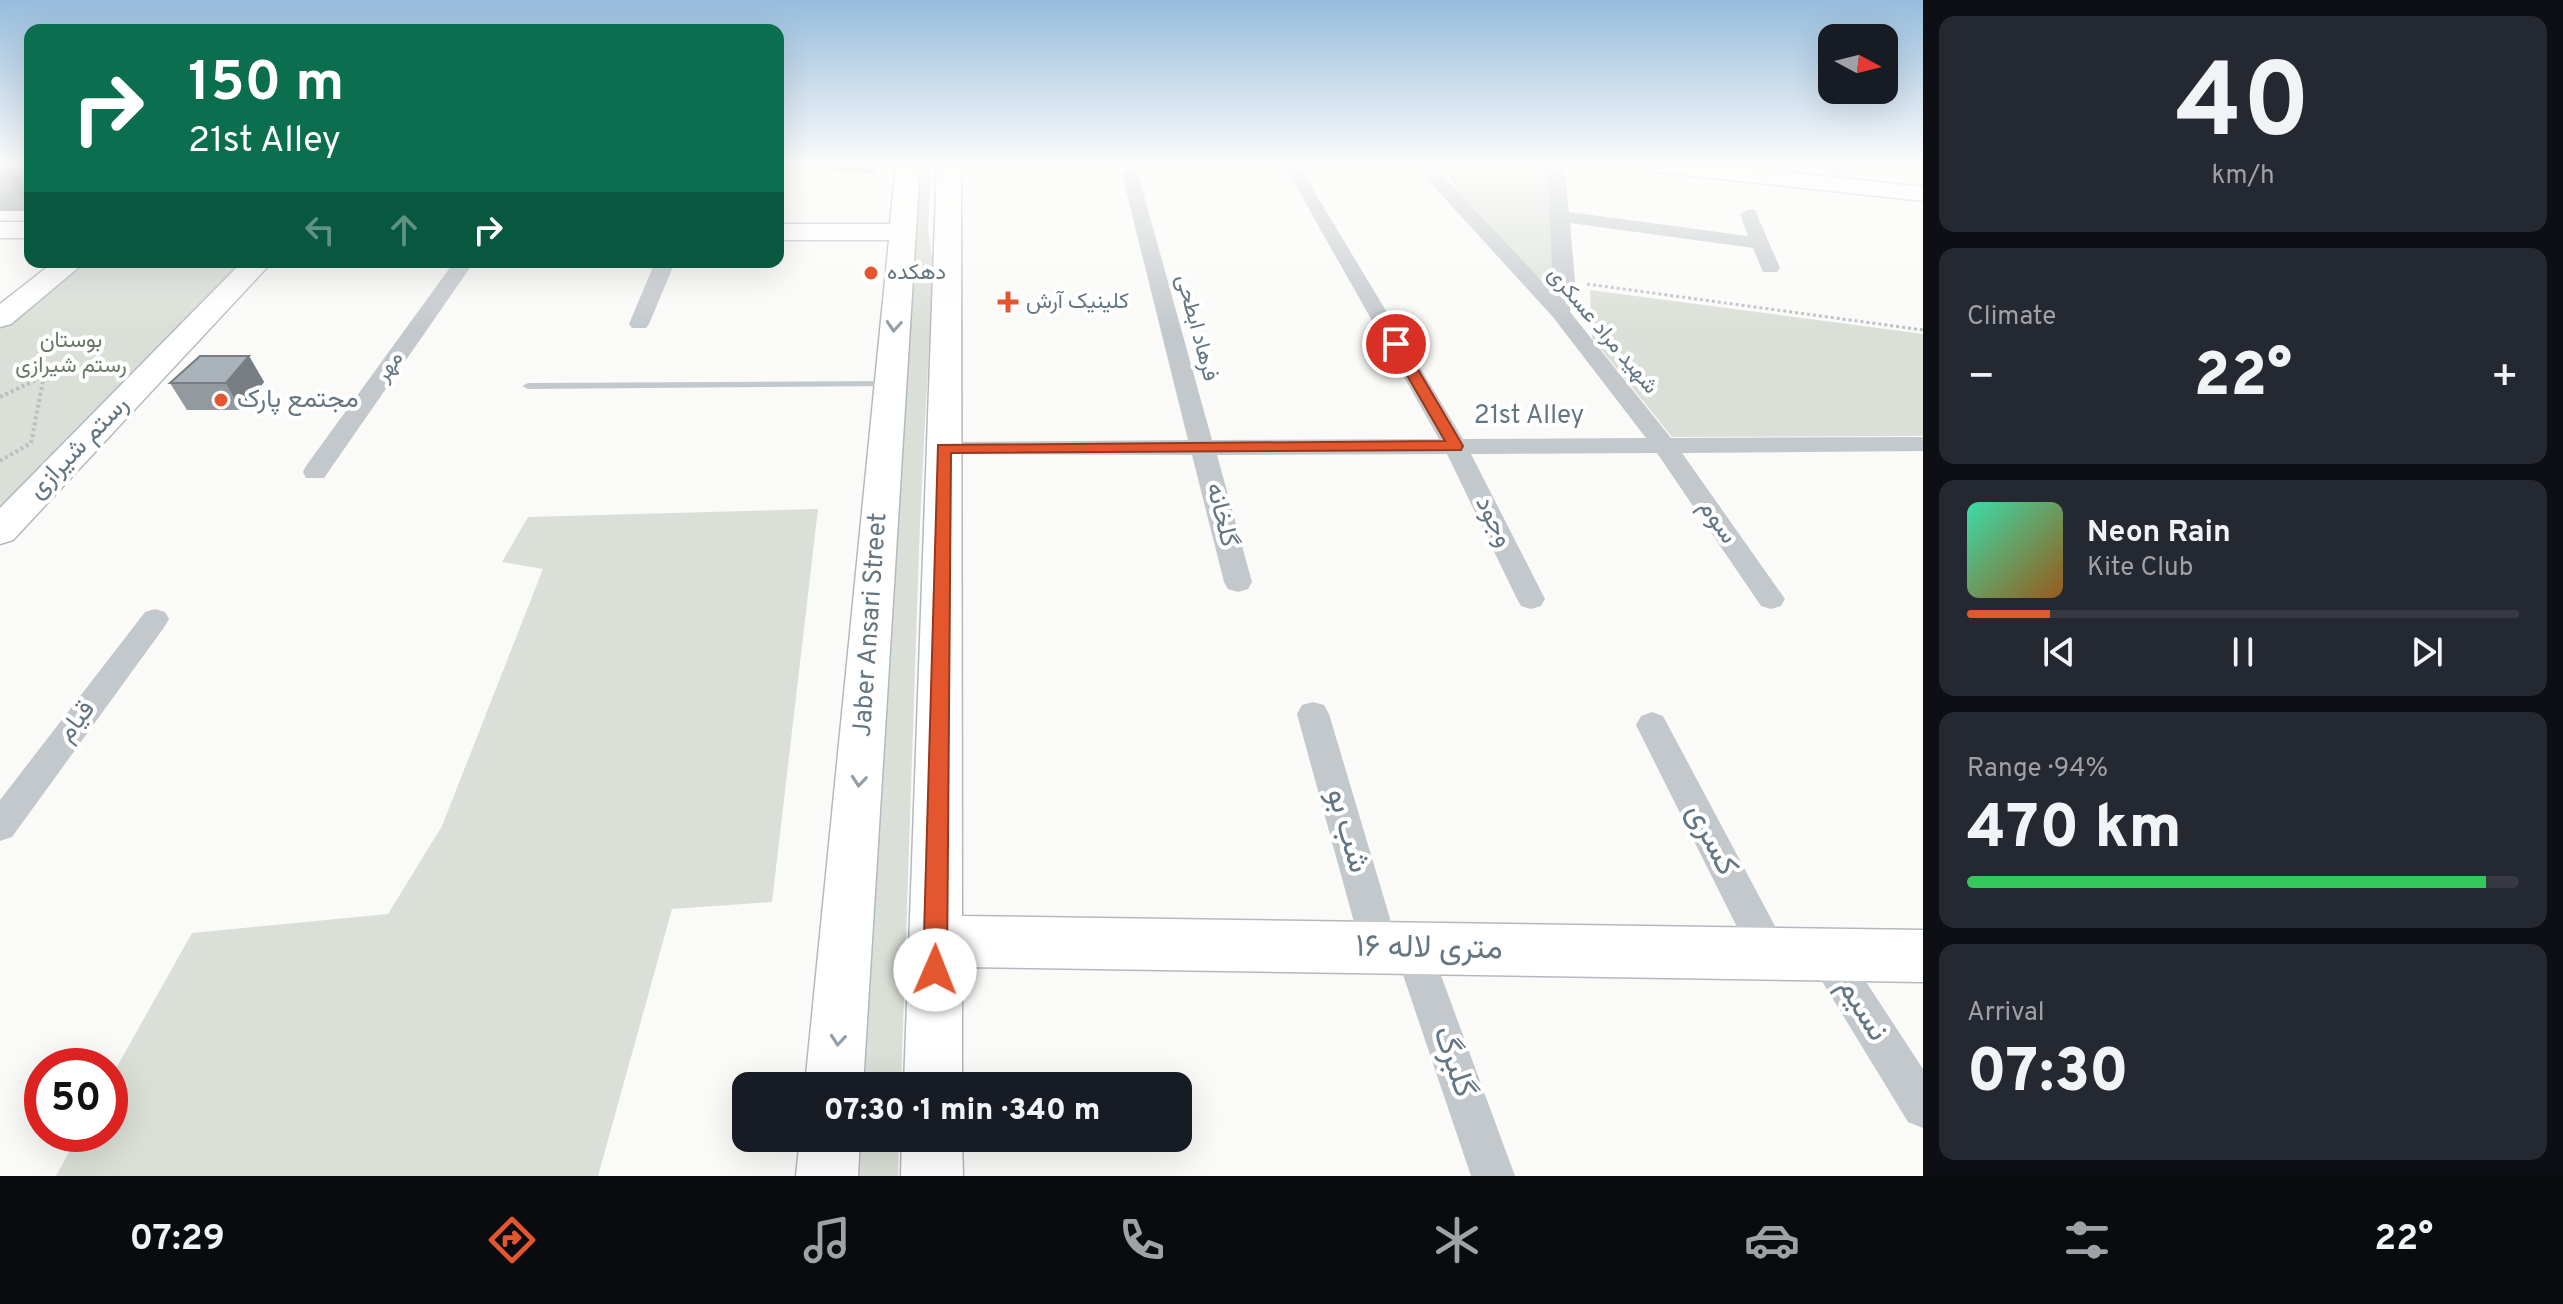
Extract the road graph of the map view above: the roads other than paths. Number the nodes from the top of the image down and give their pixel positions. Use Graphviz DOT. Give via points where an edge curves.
graph roads {
  1 [pos="902,220"];
  2 [pos="948,220"];
  3 [pos="1142,220"];
  4 [pos="1323,220"];
  5 [pos="1474,220"];
  6 [pos="1560,220"];
  7 [pos="1589,220"];
  8 [pos="1751,220"];
  9 [pos="784,232"];
  10 [pos="901,232"];
  11 [pos="1760,243"];
  12 [pos="63,268"];
  13 [pos="252,268"];
  14 [pos="460,268"];
  15 [pos="662,268"];
  16 [pos="1770,268"];
  17 [pos="1560,313"];
  18 [pos="0,318"];
  19 [pos="639,324"];
  20 [pos="889,384"];
  21 [pos="528,386"];
  22 [pos="1897,444"];
  23 [pos="1923,444"];
  24 [pos="1664,445"];
  25 [pos="1455,446"];
  26 [pos="1203,447"];
  27 [pos="944,449"];
  28 [pos="1923,469"];
  29 [pos="315,472"];
  30 [pos="0,531"];
  31 [pos="1238,582"];
  32 [pos="1531,599"];
  33 [pos="1771,599"];
  34 [pos="155,619"];
  35 [pos="1313,714"];
  36 [pos="1652,725"];
  37 [pos="0,826"];
  38 [pos="936,941"];
  39 [pos="1397,948"];
  40 [pos="1770,954"];
  41 [pos="1827,955"];
  42 [pos="1923,956"];
  43 [pos="835,1072"];
  44 [pos="933,1072"];
  45 [pos="1923,1107"];
  46 [pos="829,1152"];
  47 [pos="932,1152"];
  48 [pos="827,1176"];
  49 [pos="932,1176"];
  50 [pos="1493,1176"];
  1 -- 10 [label="main road, Jaber Ansari Street"];
  2 -- 27 [label="main road"];
  3 -- 26 [label="street, فرهاد ابطحی"];
  4 -- 25 [label="street, وجود"];
  5 -- 17 [label="street, شهید مراد عسکری"];
  6 -- 17 [label="street" via="1565,281"];
  7 -- 11 [label="street"];
  8 -- 11 [label="street"];
  9 -- 10 [label="main road"];
  10 -- 20 [label="main road, Jaber Ansari Street, one-way"];
  11 -- 16 [label="street"];
  12 -- 18 [label="main road"];
  13 -- 30 [label="main road, رستم شیرازی"];
  14 -- 29 [label="street, مهر"];
  15 -- 19 [label="street"];
  17 -- 24 [label="street, شهید مراد عسکری"];
  20 -- 21 [label="lane"];
  20 -- 43 [label="main road, Jaber Ansari Street, one-way"];
  22 -- 23 [label="street, 21st Alley"];
  22 -- 24 [label="street, 21st Alley"];
  22 -- 28 [label="street"];
  24 -- 25 [label="street, 21st Alley"];
  24 -- 33 [label="street, سوم"];
  25 -- 26 [label="street, 21st Alley"];
  25 -- 32 [label="street, وجود"];
  26 -- 27 [label="street, 21st Alley"];
  26 -- 31 [label="street, گلخانه"];
  27 -- 38 [label="main road"];
  34 -- 37 [label="street, قیام"];
  35 -- 39 [label="street, شب بو"];
  36 -- 40 [label="street, کسری"];
  38 -- 39 [label="main road, ۱۶ متری لاله"];
  38 -- 44 [label="main road"];
  39 -- 40 [label="main road, ۱۶ متری لاله"];
  39 -- 50 [label="street, گلبرگ"];
  40 -- 41 [label="main road, ۱۶ متری لاله"];
  41 -- 42 [label="main road, ۱۶ متری لاله"];
  41 -- 45 [label="street, نسیم"];
  46 -- 48 [label="main road"];
  47 -- 49 [label="main road"];
}
